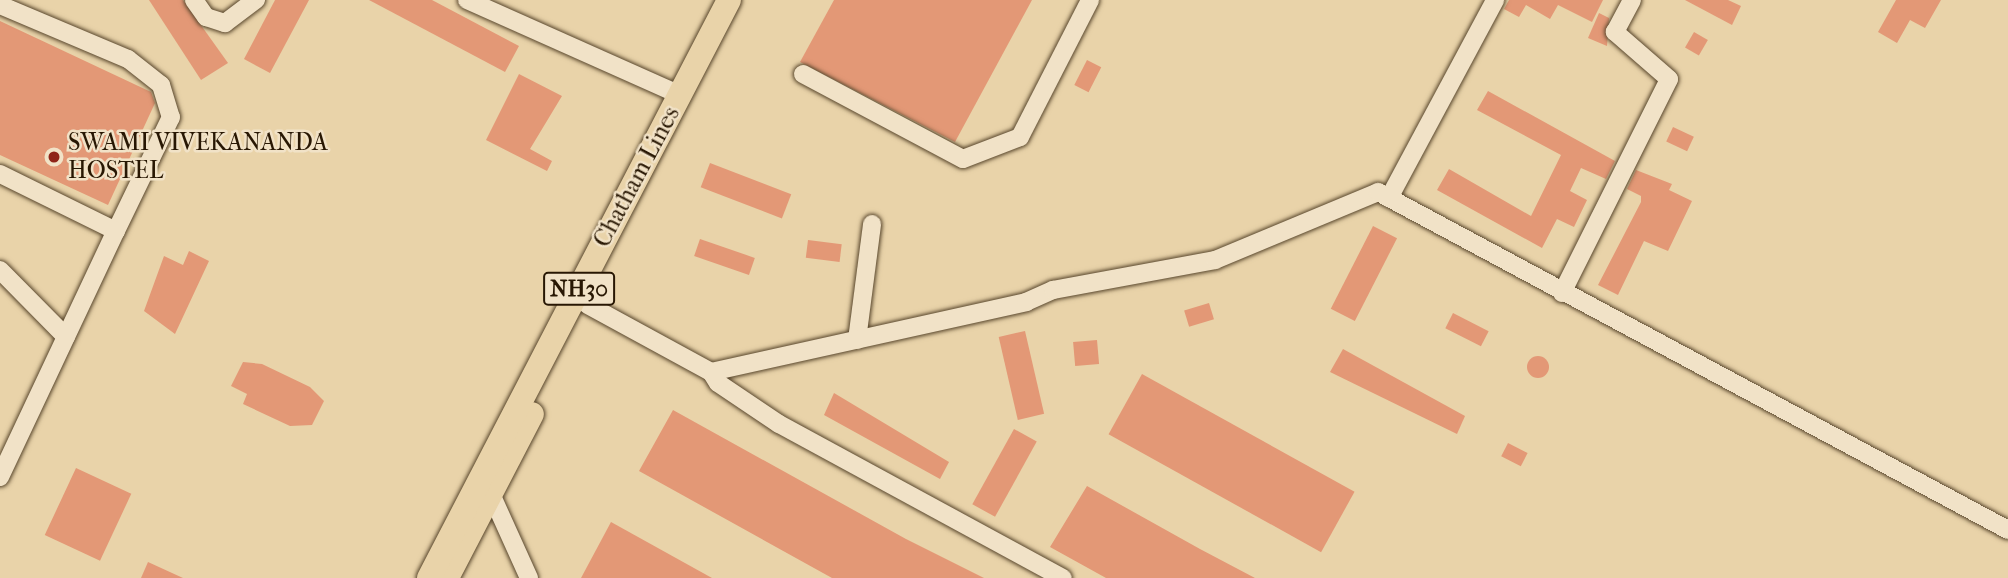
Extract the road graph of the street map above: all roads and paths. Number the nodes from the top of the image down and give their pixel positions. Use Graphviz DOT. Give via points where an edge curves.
graph roads {
  1 [pos="194,0"];
  2 [pos="256,0"];
  3 [pos="467,0"];
  4 [pos="729,0"];
  5 [pos="747,0"];
  6 [pos="1090,0"];
  7 [pos="1495,0"];
  8 [pos="1632,0"];
  9 [pos="0,5"];
  10 [pos="803,74"];
  11 [pos="680,95"];
  12 [pos="0,174"];
  13 [pos="1389,198"];
  14 [pos="872,224"];
  15 [pos="116,231"];
  16 [pos="0,270"];
  17 [pos="1562,293"];
  18 [pos="588,306"];
  19 [pos="66,337"];
  20 [pos="857,340"];
  21 [pos="711,372"];
  22 [pos="0,477"];
  23 [pos="487,485"];
  24 [pos="2008,530"];
  25 [pos="429,578"];
  26 [pos="448,578"];
  27 [pos="529,578"];
  28 [pos="1063,578"];
  1 -- 2 [label="street" via="206,17 226,23"];
  3 -- 11 [label="street"];
  4 -- 11 [label="highway, Chatham Lines / NH30"];
  5 -- 18 [label="highway, Chatham Lines / NH30"];
  6 -- 10 [label="street" via="1020,137 963,159"];
  7 -- 13 [label="street"];
  8 -- 17 [label="street" via="1615,32 1670,79"];
  9 -- 15 [label="street" via="128,59 161,85 172,117"];
  11 -- 23 [label="highway, Chatham Lines / NH30"];
  12 -- 15 [label="street"];
  13 -- 17 [label="street"];
  13 -- 20 [label="street" via="1378,192 1214,260 1053,290 1027,302"];
  14 -- 20 [label="street"];
  15 -- 19 [label="street"];
  16 -- 19 [label="street"];
  17 -- 24 [label="street"];
  18 -- 21 [label="street"];
  18 -- 23 [label="highway, Chatham Lines / NH30"];
  19 -- 22 [label="street"];
  20 -- 21 [label="street"];
  21 -- 28 [label="street" via="718,383 779,424"];
  23 -- 25 [label="highway, Chatham Lines / NH30"];
  23 -- 26 [label="highway, Chatham Lines / NH30"];
  23 -- 27 [label="street"];
}
